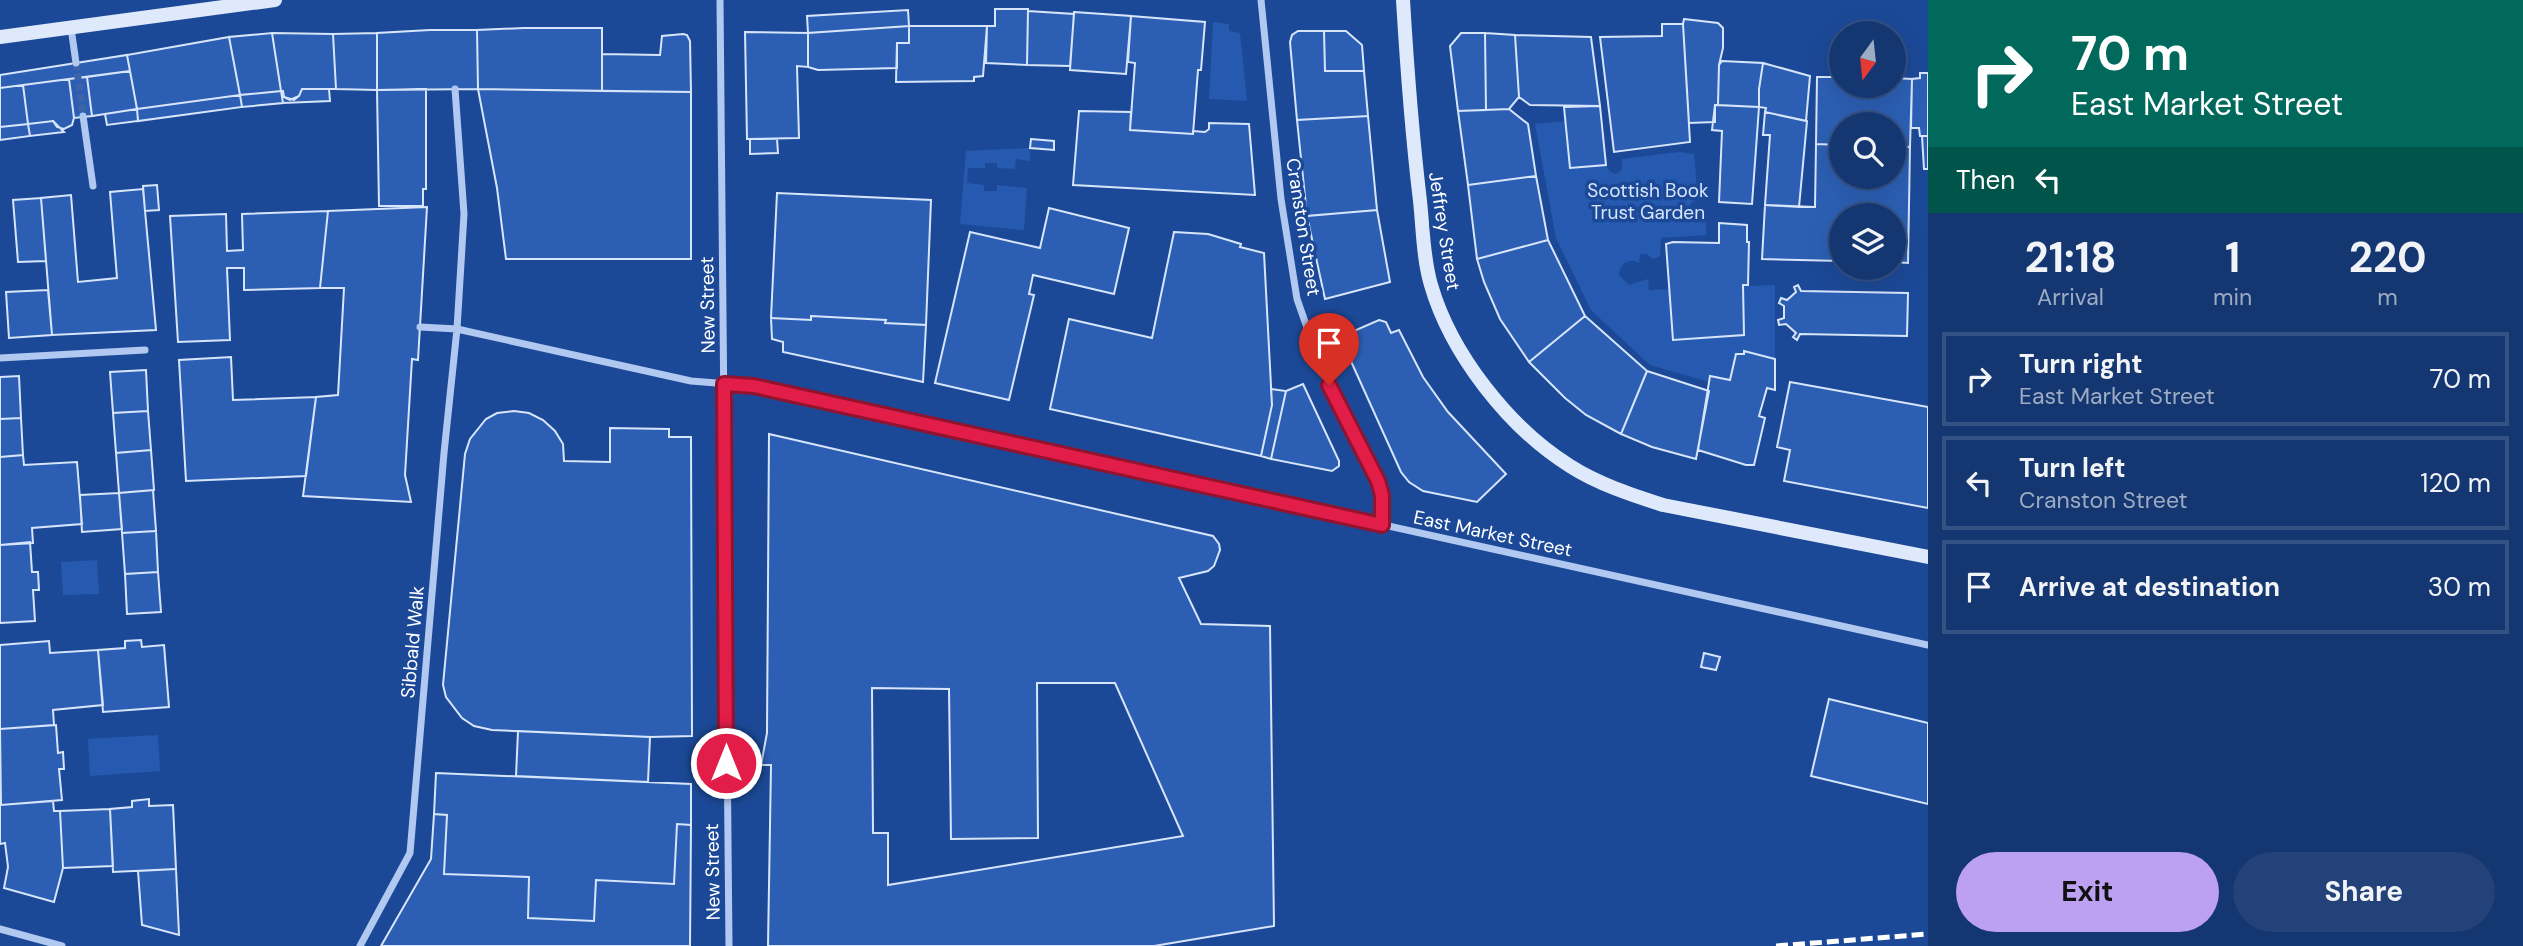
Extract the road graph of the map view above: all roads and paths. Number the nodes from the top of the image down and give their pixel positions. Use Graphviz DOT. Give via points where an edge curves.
graph roads {
  1 [pos="275,0"];
  2 [pos="720,0"];
  3 [pos="1261,0"];
  4 [pos="1403,0"];
  5 [pos="71,27"];
  6 [pos="0,37"];
  7 [pos="76,63"];
  8 [pos="455,89"];
  9 [pos="83,116"];
  10 [pos="93,186"];
  11 [pos="420,327"];
  12 [pos="457,329"];
  13 [pos="145,350"];
  14 [pos="0,358"];
  15 [pos="724,384"];
  16 [pos="1382,525"];
  17 [pos="1928,557"];
  18 [pos="1928,645"];
  19 [pos="0,929"];
  20 [pos="62,946"];
  21 [pos="360,946"];
  22 [pos="729,946"];
  1 -- 5 [label="street"];
  2 -- 15 [label="street, New Street"];
  3 -- 16 [label="street, Cranston Street" via="1281,199 1297,299 1322,370 1378,481"];
  4 -- 17 [label="street, Jeffrey Street" via="1430,282 1438,307 1473,372 1512,417 1570,467 1639,497"];
  5 -- 6 [label="street"];
  5 -- 7 [label="street"];
  8 -- 12 [label="street, Sibbald Walk" via="464,214"];
  9 -- 10 [label="street"];
  11 -- 12 [label="street"];
  12 -- 15 [label="street" via="691,381"];
  12 -- 21 [label="street, Sibbald Walk" via="410,853"];
  13 -- 14 [label="street"];
  15 -- 16 [label="street, East Market Street" via="754,386"];
  15 -- 22 [label="street, New Street"];
  16 -- 18 [label="street, East Market Street"];
  19 -- 20 [label="street"];
}
